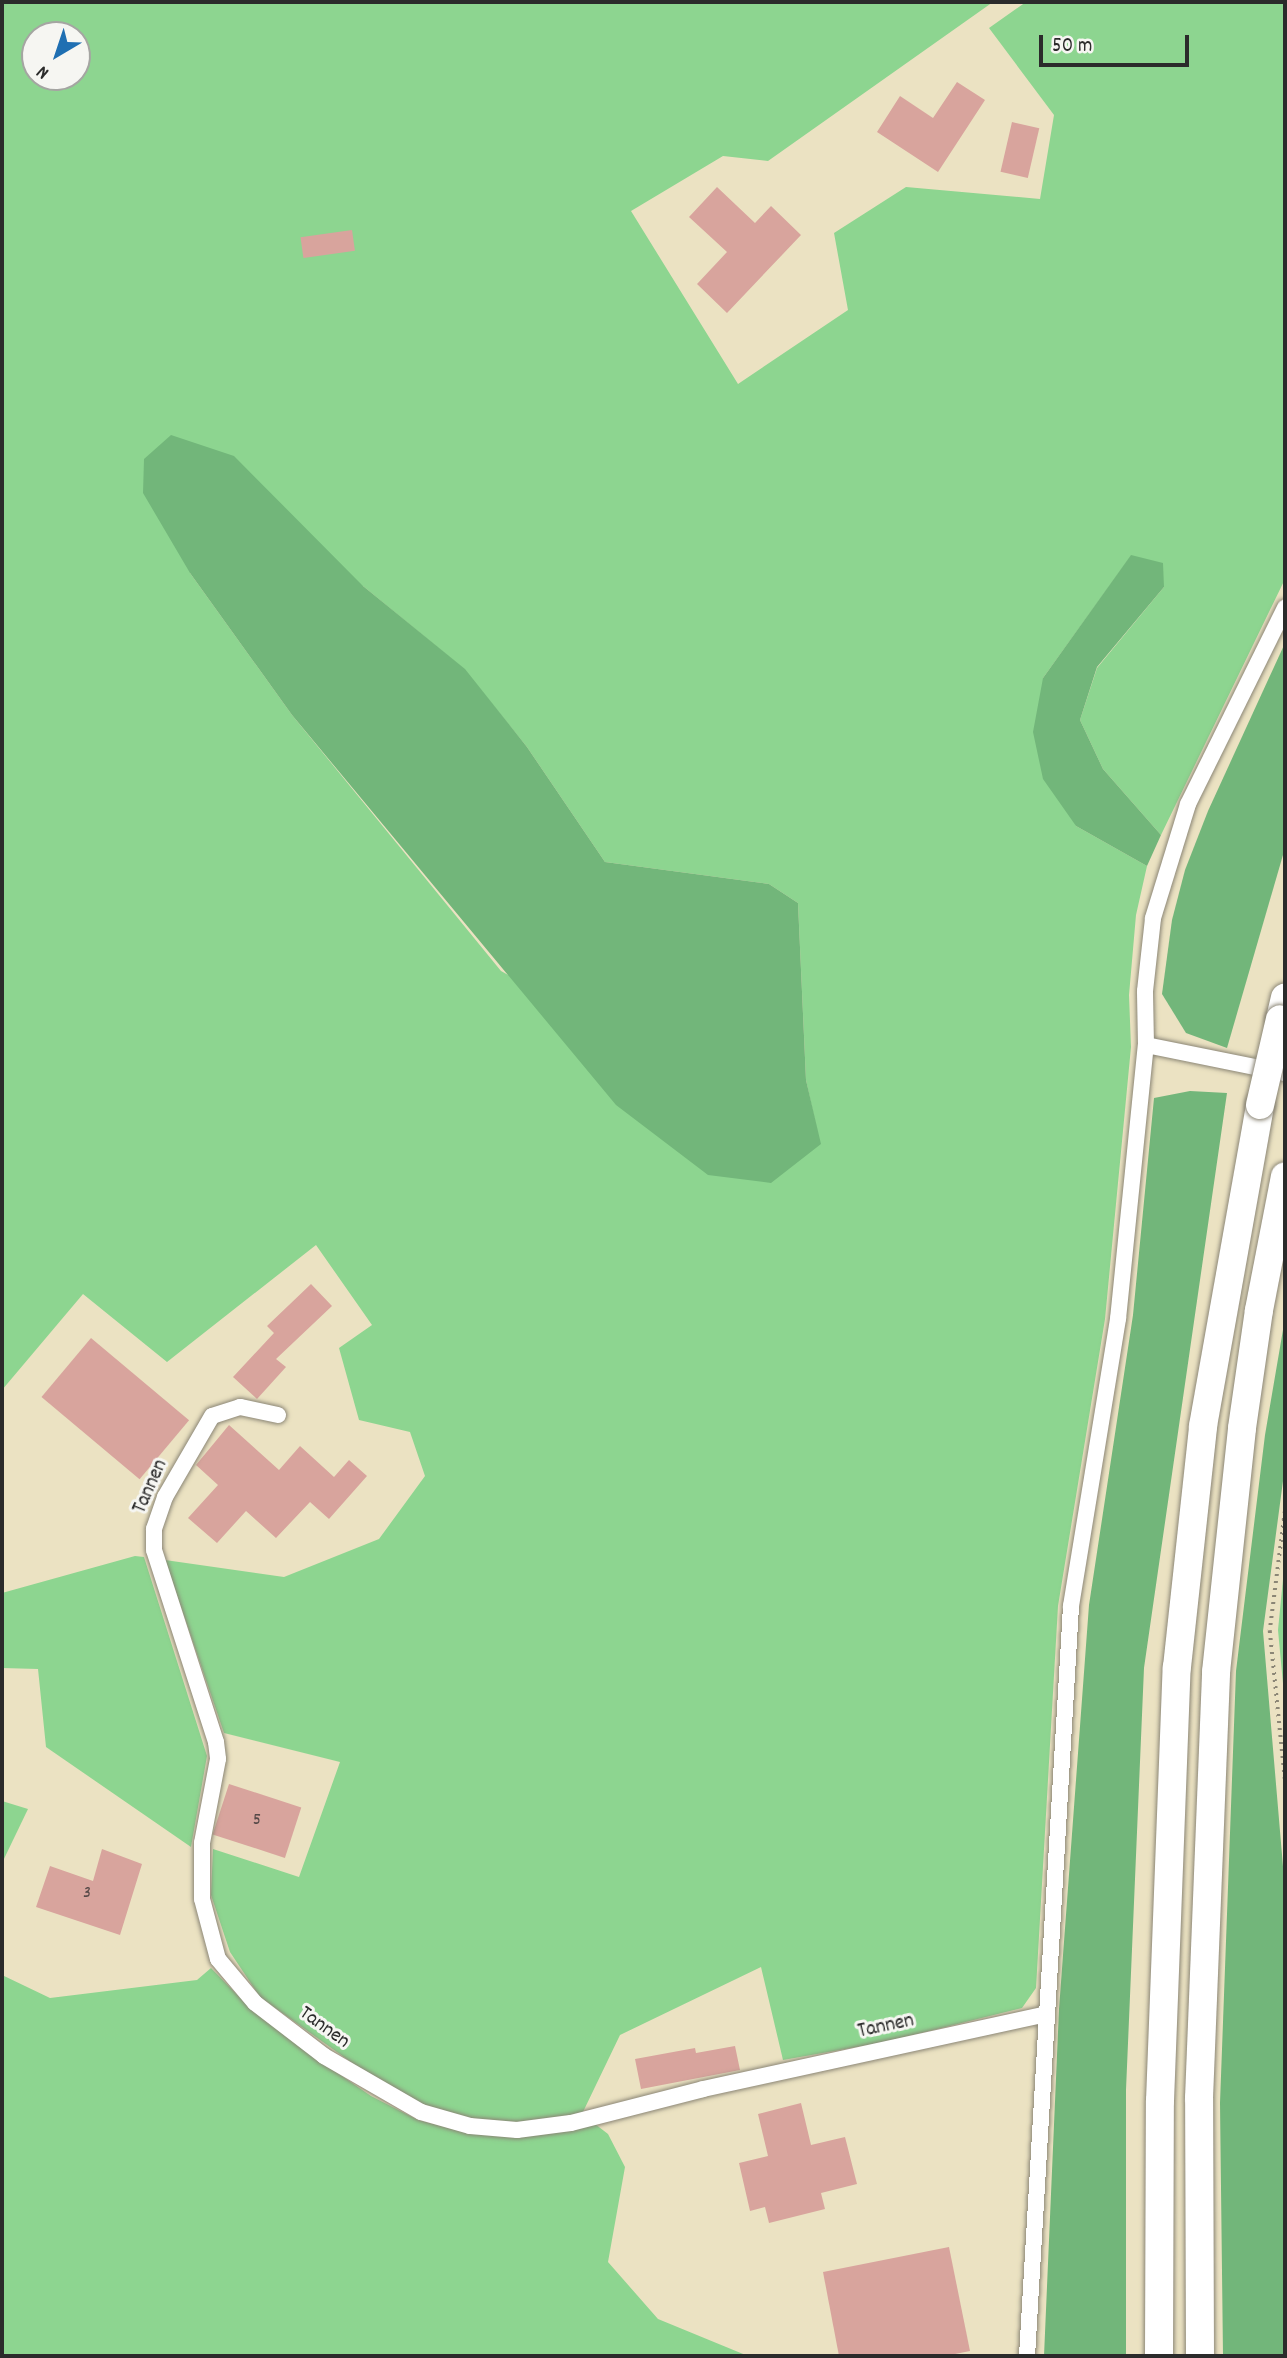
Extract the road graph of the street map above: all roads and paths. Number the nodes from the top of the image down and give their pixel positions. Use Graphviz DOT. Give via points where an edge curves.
graph roads {
  1 [pos="1285,608"];
  2 [pos="1282,1009"];
  3 [pos="1146,1045"];
  4 [pos="1285,1073"];
  5 [pos="1285,1176"];
  6 [pos="278,1415"];
  7 [pos="1285,1512"];
  8 [pos="1285,1780"];
  9 [pos="1046,2014"];
  10 [pos="1027,2356"];
  11 [pos="1159,2356"];
  12 [pos="1200,2356"];
  1 -- 3 [label="street" via="1188,804 1167,865 1149,955"];
  2 -- 11 [label="highway, bridge" via="1260,1105 1203,1426 1177,1667 1162,2005"];
  3 -- 4 [label="street"];
  3 -- 9 [label="street" via="1118,1319 1071,1606"];
  5 -- 12 [label="highway" via="1249,1376 1216,1672 1199,2098"];
  6 -- 9 [label="street, Tannen" via="240,1407 212,1416 165,1497 154,1529 154,1550 216,1742 218,1759 202,1843 202,1899 218,1959 255,2003 324,2056 421,2112 470,2126 517,2130 571,2123 703,2088"];
  7 -- 8 [label="path" via="1270,1631"];
  9 -- 10 [label="street"];
}
